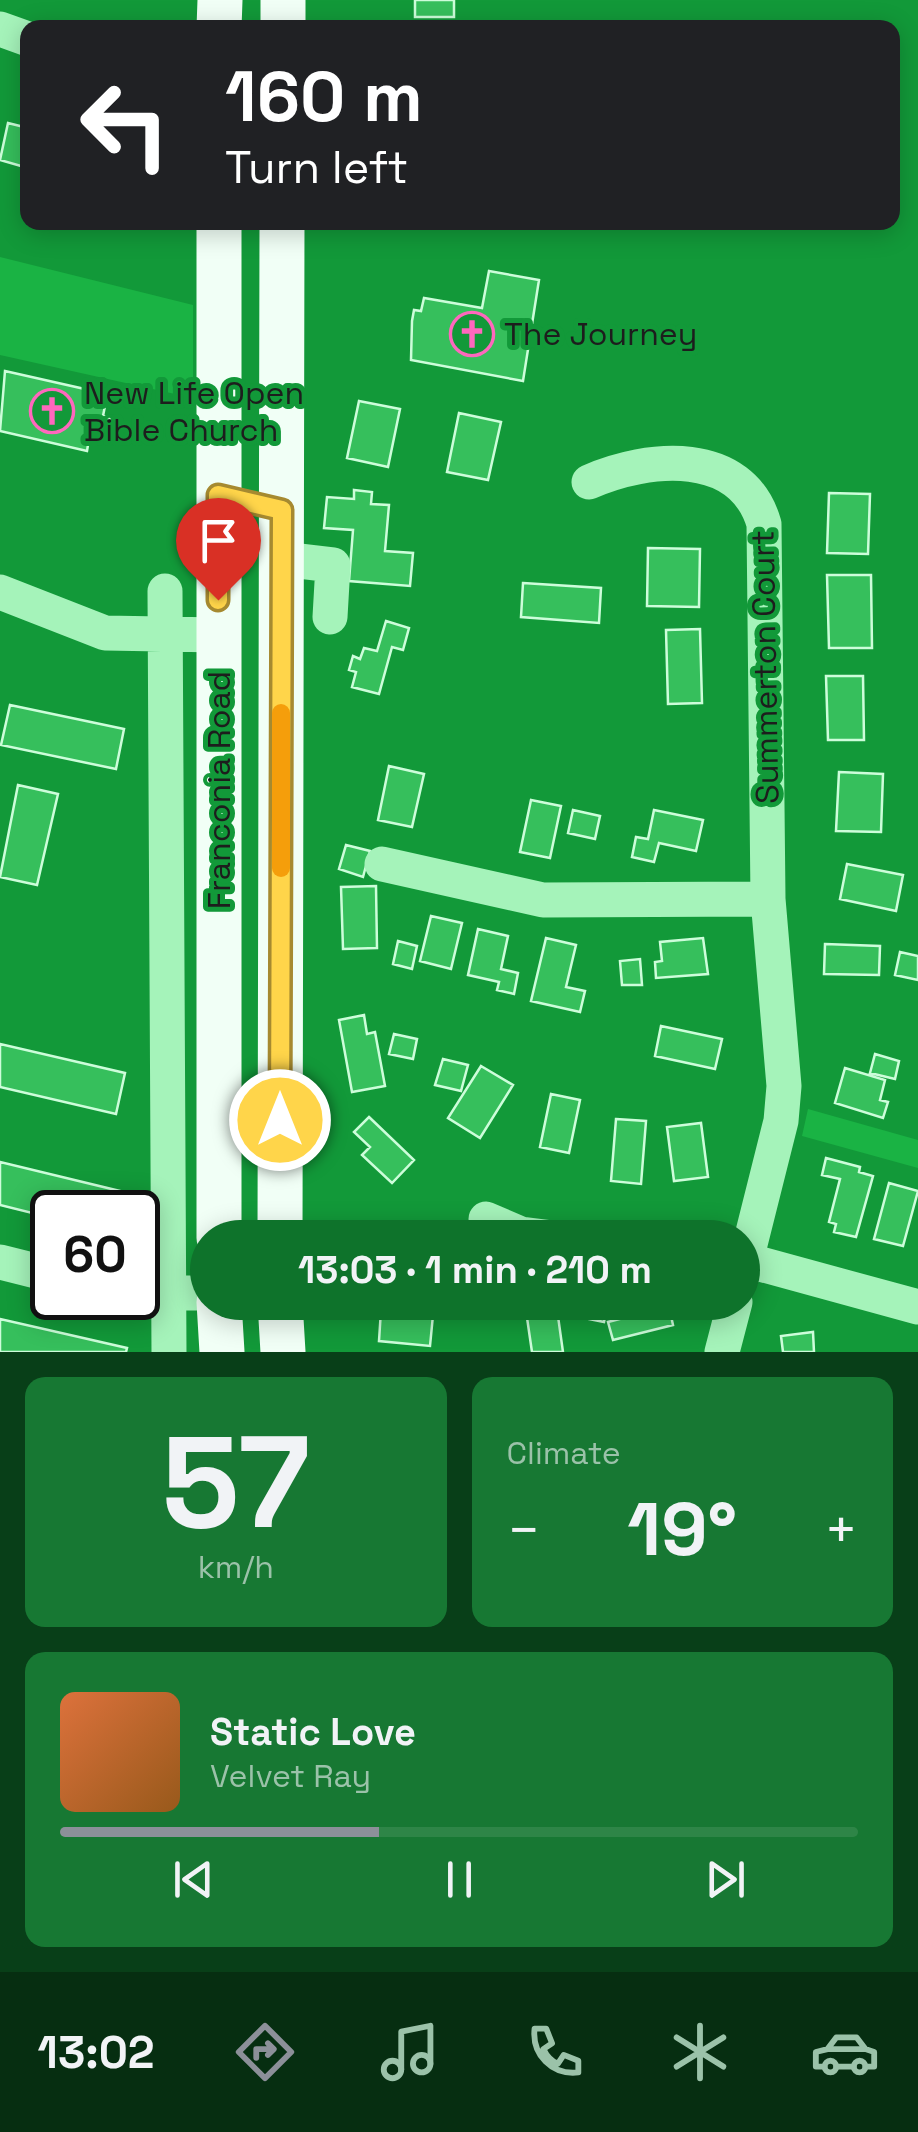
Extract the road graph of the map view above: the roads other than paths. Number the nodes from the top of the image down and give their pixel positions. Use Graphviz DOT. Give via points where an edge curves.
graph roads {
  1 [pos="219,230"];
  2 [pos="282,230"];
  3 [pos="589,482"];
  4 [pos="218,495"];
  5 [pos="282,510"];
  6 [pos="282,559"];
  7 [pos="165,591"];
  8 [pos="0,592"];
  9 [pos="282,610"];
  10 [pos="218,634"];
  11 [pos="164,635"];
  12 [pos="382,864"];
  13 [pos="768,898"];
  14 [pos="154,1190"];
  15 [pos="219,1220"];
  16 [pos="280,1220"];
  17 [pos="756,1220"];
  18 [pos="0,1262"];
  19 [pos="760,1269"];
  20 [pos="30,1270"];
  21 [pos="190,1293"];
  22 [pos="160,1294"];
  23 [pos="918,1307"];
  24 [pos="160,1320"];
  25 [pos="221,1320"];
  26 [pos="281,1320"];
  27 [pos="731,1320"];
  28 [pos="169,1352"];
  29 [pos="222,1352"];
  30 [pos="282,1352"];
  31 [pos="722,1352"];
  1 -- 4 [label="main road, Franconia Road"];
  2 -- 5 [label="main road, Franconia Road"];
  3 -- 13 [label="street, Summerton Court" via="641,463 696,467 723,472 756,498 764,524"];
  4 -- 5 [label="main road"];
  4 -- 10 [label="main road, Franconia Road"];
  5 -- 6 [label="main road, Franconia Road"];
  6 -- 9 [label="main road, Franconia Road"];
  6 -- 9 [label="street" via="333,565 343,619"];
  7 -- 11 [label="street"];
  8 -- 11 [label="street" via="90,629"];
  9 -- 16 [label="main road, Franconia Road"];
  10 -- 11 [label="street"];
  10 -- 15 [label="main road, Franconia Road"];
  11 -- 14 [label="street"];
  12 -- 13 [label="street" via="542,900"];
  13 -- 17 [label="street" via="784,1086"];
  18 -- 20 [label="street"];
  19 -- 23 [label="street"];
  21 -- 22 [label="street"];
  24 -- 28 [label="street"];
  25 -- 29 [label="main road"];
  26 -- 30 [label="main road"];
  27 -- 31 [label="street"];
}
